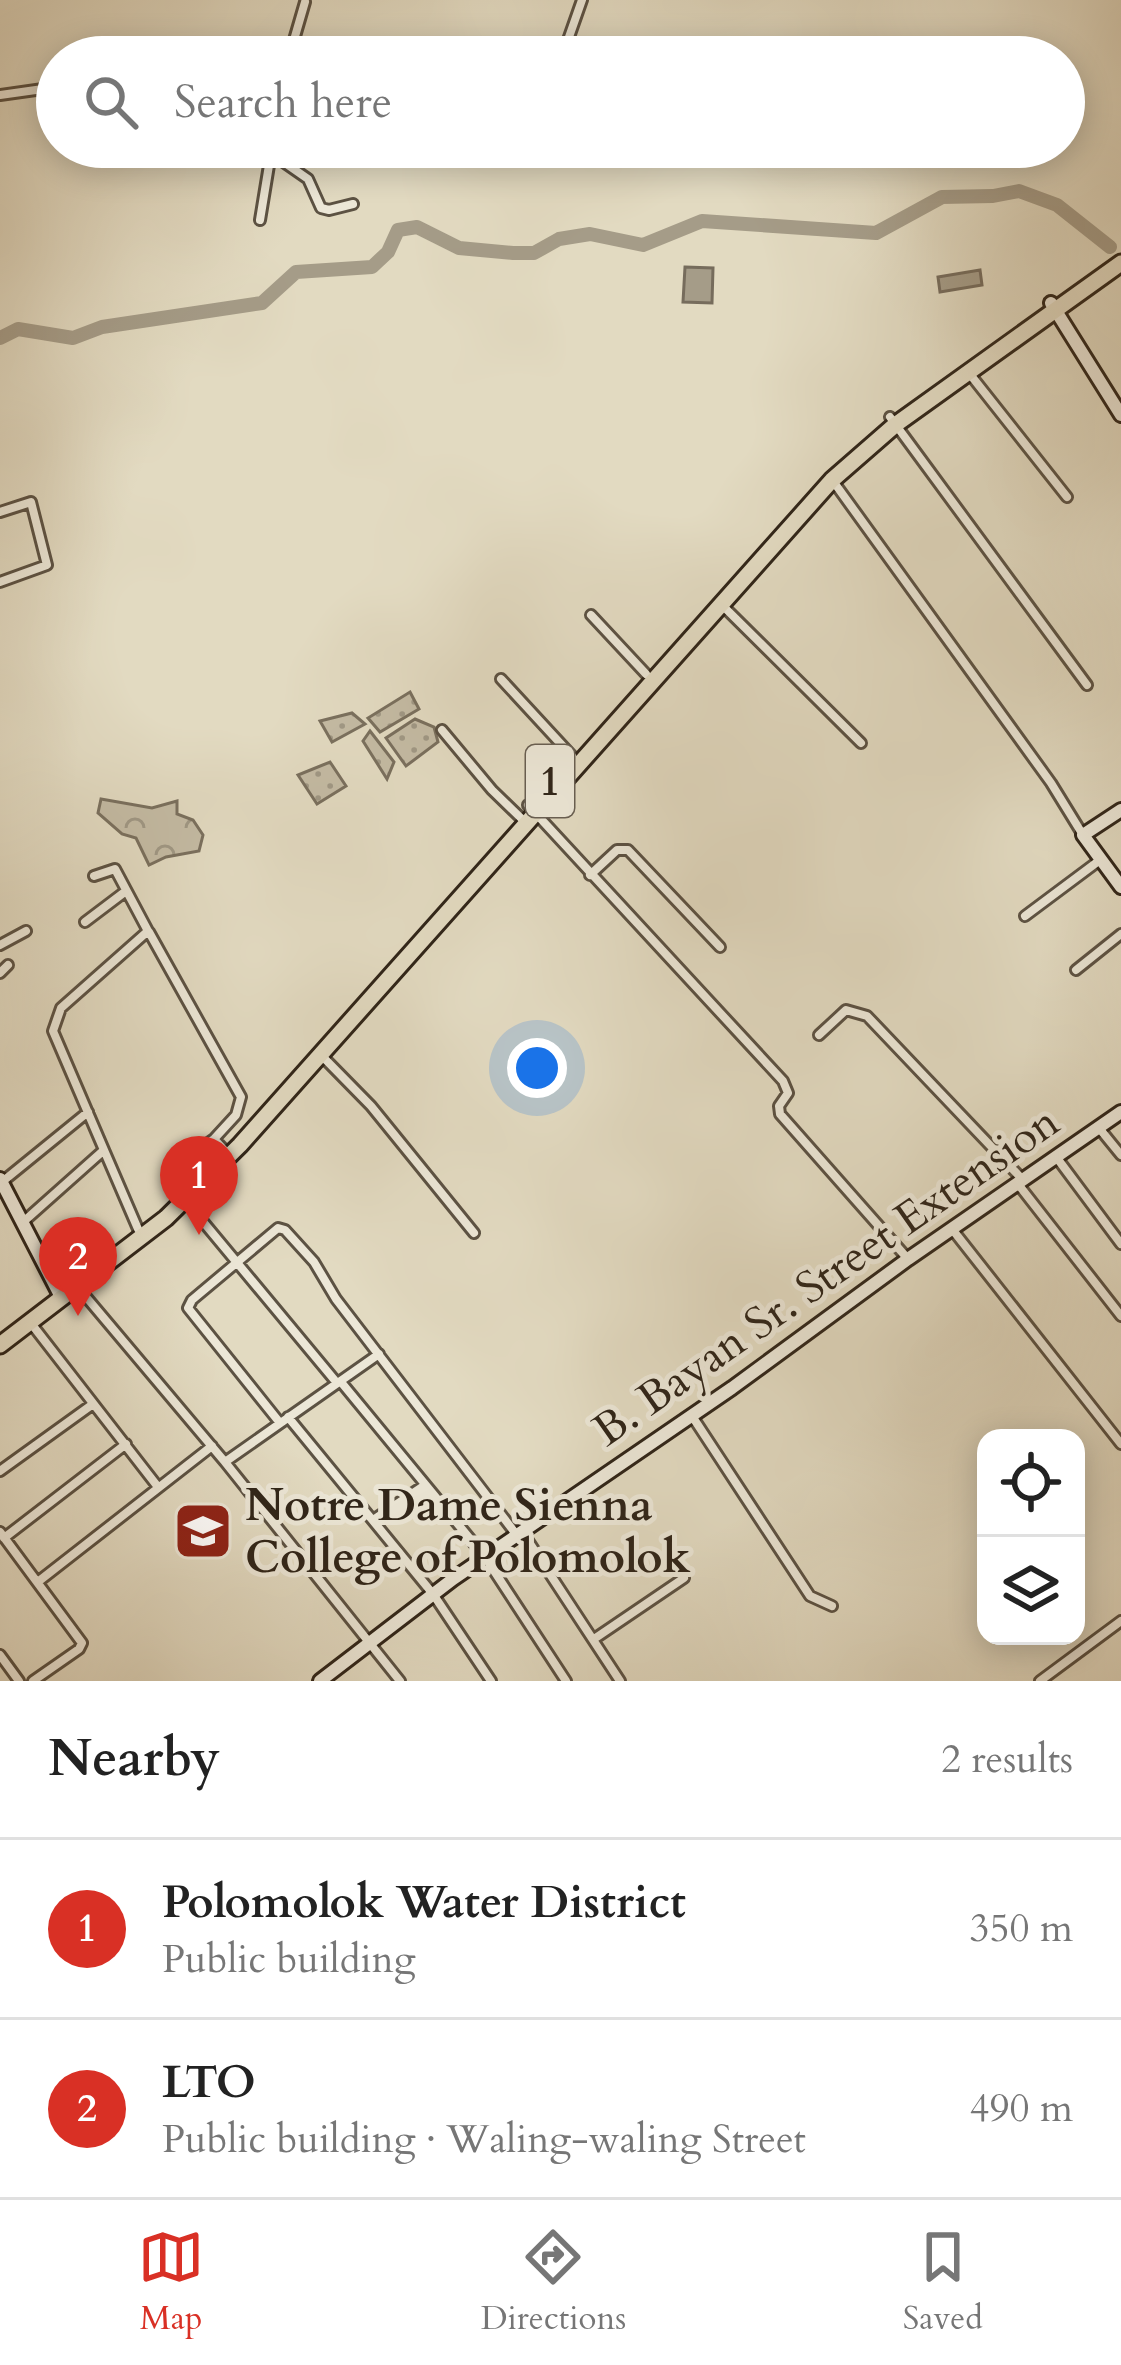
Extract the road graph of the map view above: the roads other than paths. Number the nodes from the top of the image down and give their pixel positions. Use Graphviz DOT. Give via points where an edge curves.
graph roads {
  1 [pos="582,0"];
  2 [pos="305,2"];
  3 [pos="295,36"];
  4 [pos="569,36"];
  5 [pos="36,90"];
  6 [pos="0,95"];
  7 [pos="269,168"];
  8 [pos="292,168"];
  9 [pos="353,204"];
  10 [pos="260,220"];
  11 [pos="1121,259"];
  12 [pos="1054,306"];
  13 [pos="968,372"];
  14 [pos="1121,415"];
  15 [pos="893,421"];
  16 [pos="832,480"];
  17 [pos="1067,497"];
  18 [pos="0,512"];
  19 [pos="796,512"];
  20 [pos="0,582"];
  21 [pos="720,603"];
  22 [pos="591,615"];
  23 [pos="646,674"];
  24 [pos="501,679"];
  25 [pos="1087,686"];
  26 [pos="442,730"];
  27 [pos="861,743"];
  28 [pos="572,757"];
  29 [pos="1121,810"];
  30 [pos="527,814"];
  31 [pos="1083,835"];
  32 [pos="1101,859"];
  33 [pos="590,875"];
  34 [pos="94,876"];
  35 [pos="1121,887"];
  36 [pos="126,891"];
  37 [pos="1025,916"];
  38 [pos="85,922"];
  39 [pos="26,931"];
  40 [pos="148,932"];
  41 [pos="1121,934"];
  42 [pos="0,945"];
  43 [pos="719,947"];
  44 [pos="8,965"];
  45 [pos="1076,970"];
  46 [pos="0,973"];
  47 [pos="819,1035"];
  48 [pos="322,1056"];
  49 [pos="88,1112"];
  50 [pos="1121,1112"];
  51 [pos="1099,1128"];
  52 [pos="220,1145"];
  53 [pos="200,1149"];
  54 [pos="104,1150"];
  55 [pos="1121,1155"];
  56 [pos="1056,1156"];
  57 [pos="1,1181"];
  58 [pos="1020,1182"];
  59 [pos="182,1197"];
  60 [pos="22,1224"];
  61 [pos="138,1229"];
  62 [pos="952,1229"];
  63 [pos="474,1233"];
  64 [pos="1121,1244"];
  65 [pos="908,1259"];
  66 [pos="236,1262"];
  67 [pos="74,1282"];
  68 [pos="58,1294"];
  69 [pos="1121,1316"];
  70 [pos="29,1321"];
  71 [pos="0,1331"];
  72 [pos="0,1345"];
  73 [pos="380,1354"];
  74 [pos="339,1382"];
  75 [pos="93,1403"];
  76 [pos="692,1415"];
  77 [pos="284,1420"];
  78 [pos="126,1444"];
  79 [pos="1121,1444"];
  80 [pos="212,1446"];
  81 [pos="225,1462"];
  82 [pos="0,1471"];
  83 [pos="158,1486"];
  84 [pos="427,1488"];
  85 [pos="392,1516"];
  86 [pos="373,1520"];
  87 [pos="520,1533"];
  88 [pos="2,1535"];
  89 [pos="485,1557"];
  90 [pos="683,1578"];
  91 [pos="39,1581"];
  92 [pos="433,1594"];
  93 [pos="832,1606"];
  94 [pos="1121,1622"];
  95 [pos="594,1639"];
  96 [pos="370,1642"];
  97 [pos="0,1654"];
  98 [pos="1046,1679"];
  99 [pos="20,1681"];
  100 [pos="33,1681"];
  101 [pos="320,1681"];
  102 [pos="400,1681"];
  103 [pos="491,1681"];
  104 [pos="566,1681"];
  105 [pos="620,1681"];
  1 -- 4 [label="street"];
  2 -- 3 [label="street"];
  5 -- 6 [label="street"];
  7 -- 10 [label="street"];
  8 -- 9 [label="street" via="308,179 321,208"];
  11 -- 12 [label="highway, 1"];
  12 -- 13 [label="highway, 1"];
  12 -- 14 [label="street"];
  12 -- 15 [label="highway, 1"];
  13 -- 15 [label="highway, 1"];
  13 -- 17 [label="street"];
  15 -- 16 [label="highway, 1"];
  15 -- 19 [label="highway, 1" via="860,441"];
  15 -- 25 [label="street"];
  16 -- 19 [label="highway, 1"];
  16 -- 31 [label="street"];
  18 -- 20 [label="street" via="31,502 47,566"];
  19 -- 21 [label="highway, 1"];
  19 -- 23 [label="highway, 1"];
  21 -- 27 [label="street"];
  21 -- 30 [label="highway, 1"];
  22 -- 23 [label="street"];
  23 -- 28 [label="highway, 1"];
  24 -- 28 [label="street"];
  26 -- 30 [label="street"];
  28 -- 30 [label="highway, 1"];
  29 -- 31 [label="street"];
  30 -- 33 [label="street"];
  30 -- 48 [label="highway, 1"];
  30 -- 52 [label="highway, 1"];
  31 -- 32 [label="street"];
  32 -- 35 [label="street"];
  32 -- 37 [label="street"];
  33 -- 43 [label="street" via="617,850 628,850"];
  33 -- 65 [label="street" via="783,1081 788,1093 780,1114"];
  34 -- 36 [label="street" via="113,867"];
  36 -- 38 [label="street"];
  36 -- 40 [label="street"];
  39 -- 42 [label="street"];
  40 -- 49 [label="street" via="54,1020"];
  40 -- 52 [label="street" via="241,1096"];
  41 -- 45 [label="street"];
  44 -- 46 [label="street"];
  47 -- 58 [label="street" via="846,1010 867,1016"];
  48 -- 59 [label="highway, 1"];
  48 -- 63 [label="street"];
  49 -- 54 [label="street"];
  49 -- 57 [label="street"];
  50 -- 51 [label="street, B. Bayan Sr. Street Extension"];
  51 -- 55 [label="street"];
  51 -- 56 [label="street, B. Bayan Sr. Street Extension"];
  52 -- 53 [label="street"];
  52 -- 59 [label="highway, 1"];
  54 -- 60 [label="street"];
  54 -- 61 [label="street"];
  56 -- 58 [label="street, B. Bayan Sr. Street Extension"];
  56 -- 64 [label="street"];
  57 -- 60 [label="street"];
  58 -- 62 [label="street, B. Bayan Sr. Street Extension"];
  58 -- 69 [label="street"];
  59 -- 61 [label="highway, 1"];
  59 -- 66 [label="street"];
  59 -- 67 [label="highway, 1"];
  60 -- 68 [label="street"];
  61 -- 67 [label="highway, 1"];
  62 -- 65 [label="street, B. Bayan Sr. Street Extension"];
  62 -- 79 [label="street"];
  65 -- 76 [label="street, B. Bayan Sr. Street Extension"];
  66 -- 73 [label="street" via="274,1229 285,1230"];
  66 -- 74 [label="street"];
  66 -- 77 [label="street" via="188,1308"];
  67 -- 68 [label="highway, 1"];
  67 -- 80 [label="street"];
  68 -- 70 [label="highway, 1"];
  68 -- 71 [label="highway, 1"];
  70 -- 72 [label="highway, 1"];
  70 -- 75 [label="street"];
  73 -- 74 [label="street"];
  73 -- 87 [label="street"];
  74 -- 77 [label="street"];
  74 -- 84 [label="street"];
  75 -- 78 [label="street"];
  75 -- 82 [label="street"];
  76 -- 87 [label="street, B. Bayan Sr. Street Extension"];
  76 -- 93 [label="street" via="810,1596"];
  77 -- 81 [label="street"];
  77 -- 86 [label="street"];
  78 -- 83 [label="street"];
  78 -- 88 [label="street"];
  80 -- 81 [label="street"];
  80 -- 83 [label="street"];
  81 -- 96 [label="street"];
  83 -- 91 [label="street"];
  84 -- 85 [label="street"];
  84 -- 86 [label="street"];
  84 -- 89 [label="street"];
  86 -- 92 [label="street"];
  87 -- 89 [label="street, B. Bayan Sr. Street Extension"];
  87 -- 95 [label="street"];
  88 -- 91 [label="street"];
  89 -- 92 [label="street, B. Bayan Sr. Street Extension"];
  89 -- 104 [label="street"];
  90 -- 95 [label="street"];
  91 -- 100 [label="street" via="82,1643"];
  92 -- 96 [label="street, B. Bayan Sr. Street Extension"];
  92 -- 103 [label="street"];
  94 -- 98 [label="street"];
  95 -- 105 [label="street"];
  96 -- 101 [label="street, B. Bayan Sr. Street Extension"];
  96 -- 102 [label="street"];
  97 -- 99 [label="street"];
}
